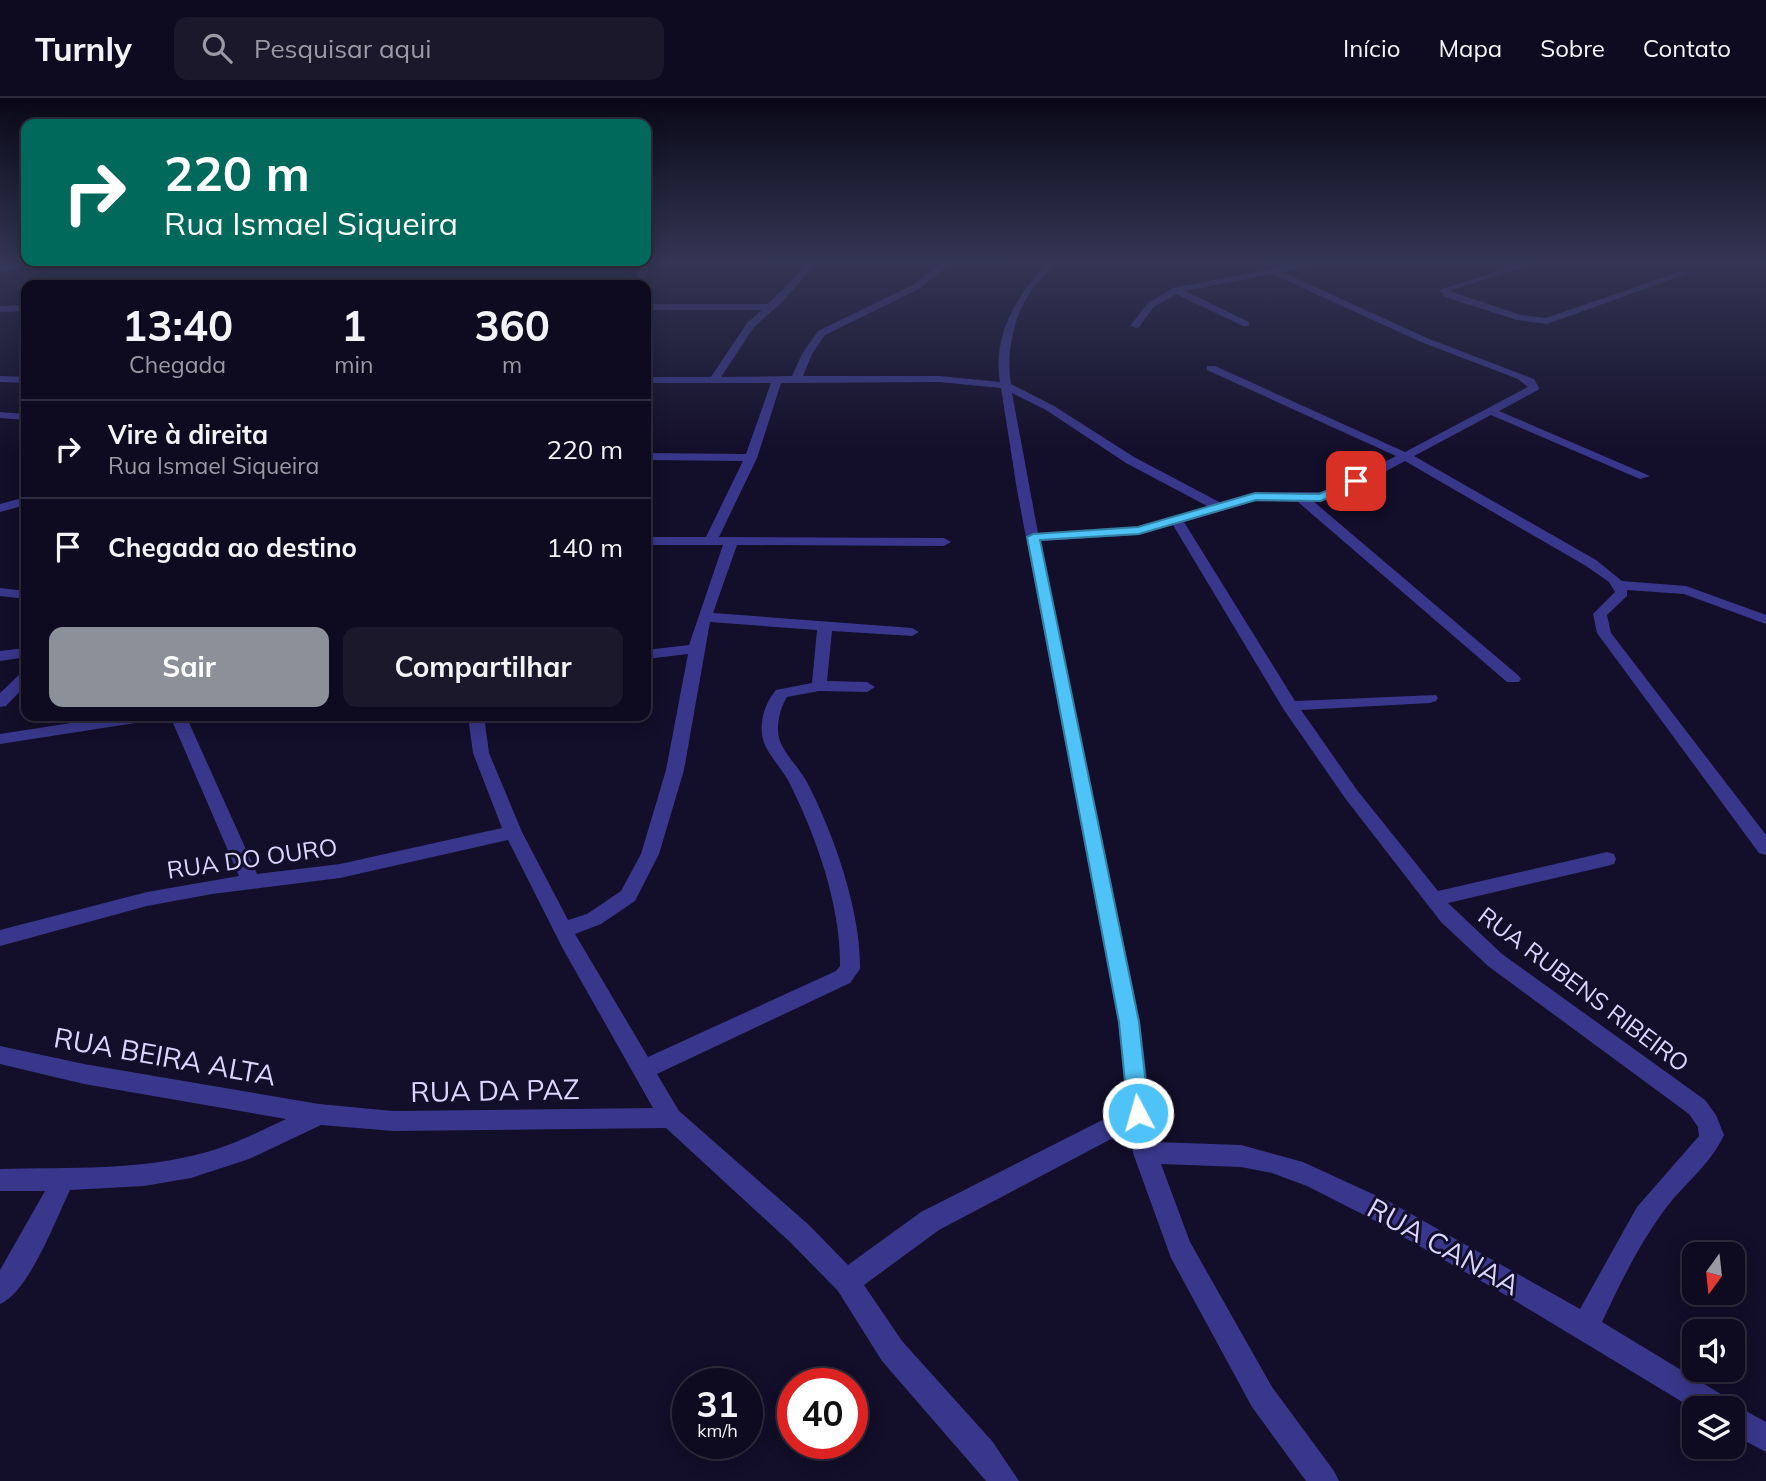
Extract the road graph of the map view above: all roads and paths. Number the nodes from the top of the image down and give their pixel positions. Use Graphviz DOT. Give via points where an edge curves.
graph roads {
  1 [pos="750,325"];
  2 [pos="838,325"];
  3 [pos="1011,325"];
  4 [pos="1390,325"];
  5 [pos="1210,368"];
  6 [pos="0,379"];
  7 [pos="21,380"];
  8 [pos="651,380"];
  9 [pos="714,380"];
  10 [pos="777,380"];
  11 [pos="796,380"];
  12 [pos="21,381"];
  13 [pos="1008,386"];
  14 [pos="0,393"];
  15 [pos="1492,412"];
  16 [pos="0,415"];
  17 [pos="21,417"];
  18 [pos="1404,455"];
  19 [pos="651,456"];
  20 [pos="751,458"];
  21 [pos="1644,475"];
  22 [pos="1300,497"];
  23 [pos="21,503"];
  24 [pos="1217,506"];
  25 [pos="0,508"];
  26 [pos="1176,519"];
  27 [pos="1033,537"];
  28 [pos="651,541"];
  29 [pos="710,542"];
  30 [pos="731,542"];
  31 [pos="944,542"];
  32 [pos="1620,585"];
  33 [pos="0,592"];
  34 [pos="21,594"];
  35 [pos="705,617"];
  36 [pos="1766,620"];
  37 [pos="825,628"];
  38 [pos="912,632"];
  39 [pos="696,649"];
  40 [pos="21,654"];
  41 [pos="651,654"];
  42 [pos="0,656"];
  43 [pos="1513,679"];
  44 [pos="21,682"];
  45 [pos="818,686"];
  46 [pos="867,687"];
  47 [pos="1430,698"];
  48 [pos="0,702"];
  49 [pos="1290,706"];
  50 [pos="116,721"];
  51 [pos="180,721"];
  52 [pos="477,721"];
  53 [pos="0,739"];
  54 [pos="513,832"];
  55 [pos="1766,848"];
  56 [pos="1607,859"];
  57 [pos="251,881"];
  58 [pos="1433,899"];
  59 [pos="564,930"];
  60 [pos="0,938"];
  61 [pos="0,1055"];
  62 [pos="645,1069"];
  63 [pos="1138,1113"];
  64 [pos="320,1114"];
  65 [pos="671,1118"];
  66 [pos="1145,1153"];
  67 [pos="64,1178"];
  68 [pos="0,1180"];
  69 [pos="847,1282"];
  70 [pos="0,1291"];
  71 [pos="1586,1325"];
  72 [pos="1699,1396"];
  73 [pos="1745,1425"];
  74 [pos="1766,1438"];
  75 [pos="1004,1481"];
  76 [pos="1324,1481"];
  1 -- 9 [label="street"];
  2 -- 11 [label="street" via="821,333"];
  3 -- 13 [label="street" via="1003,368"];
  4 -- 15 [label="street" via="1533,384 1534,388"];
  5 -- 18 [label="street"];
  6 -- 7 [label="street"];
  8 -- 9 [label="street"];
  9 -- 10 [label="street"];
  10 -- 11 [label="street"];
  10 -- 20 [label="street"];
  11 -- 13 [label="street" via="939,379"];
  12 -- 14 [label="street"];
  13 -- 24 [label="street"];
  13 -- 27 [label="street"];
  15 -- 18 [label="street"];
  15 -- 21 [label="street"];
  16 -- 17 [label="street"];
  18 -- 22 [label="street" via="1332,495"];
  18 -- 32 [label="street" via="1591,563"];
  19 -- 20 [label="street"];
  20 -- 29 [label="street"];
  22 -- 24 [label="street" via="1255,497"];
  22 -- 43 [label="street"];
  23 -- 25 [label="street"];
  24 -- 26 [label="street"];
  26 -- 27 [label="street" via="1139,531"];
  26 -- 49 [label="street, RUA RUBENS RIBEIRO"];
  27 -- 63 [label="street" via="1129,1022"];
  28 -- 29 [label="street"];
  29 -- 30 [label="street"];
  30 -- 31 [label="street"];
  30 -- 35 [label="street"];
  32 -- 36 [label="street" via="1686,590"];
  32 -- 55 [label="street" via="1618,600 1600,614 1604,633"];
  33 -- 34 [label="street"];
  35 -- 37 [label="street"];
  35 -- 39 [label="street"];
  37 -- 38 [label="street"];
  37 -- 45 [label="street"];
  39 -- 41 [label="street"];
  39 -- 59 [label="street" via="663,816 637,881 612,909"];
  40 -- 42 [label="street"];
  44 -- 48 [label="street"];
  45 -- 46 [label="street"];
  45 -- 62 [label="street" via="782,692 770,730 775,748 799,781 825,847 842,906 850,969 843,977"];
  47 -- 49 [label="street"];
  49 -- 58 [label="street, RUA RUBENS RIBEIRO"];
  50 -- 53 [label="street"];
  51 -- 57 [label="street"];
  52 -- 54 [label="street" via="481,753"];
  54 -- 57 [label="street, RUA DO OURO" via="340,871"];
  54 -- 59 [label="street"];
  56 -- 58 [label="street"];
  57 -- 60 [label="street, RUA DO OURO" via="147,899"];
  58 -- 71 [label="street, RUA RUBENS RIBEIRO" via="1494,960 1697,1107 1708,1122 1712,1135 1706,1147 1670,1181 1634,1229"];
  59 -- 62 [label="street"];
  61 -- 64 [label="street, RUA BEIRA ALTA"];
  62 -- 65 [label="street"];
  63 -- 66 [label="street"];
  63 -- 69 [label="street" via="930,1221"];
  64 -- 65 [label="street, RUA DA PAZ" via="393,1121"];
  64 -- 67 [label="street" via="193,1167"];
  65 -- 69 [label="street"];
  66 -- 71 [label="street, RUA CANAA" via="1231,1155 1270,1161 1306,1174"];
  66 -- 76 [label="street" via="1180,1249 1262,1397"];
  67 -- 68 [label="street"];
  67 -- 70 [label="street" via="16,1271"];
  69 -- 75 [label="street" via="892,1351"];
  71 -- 72 [label="street, RUA CANAA"];
  73 -- 74 [label="street"];
}
